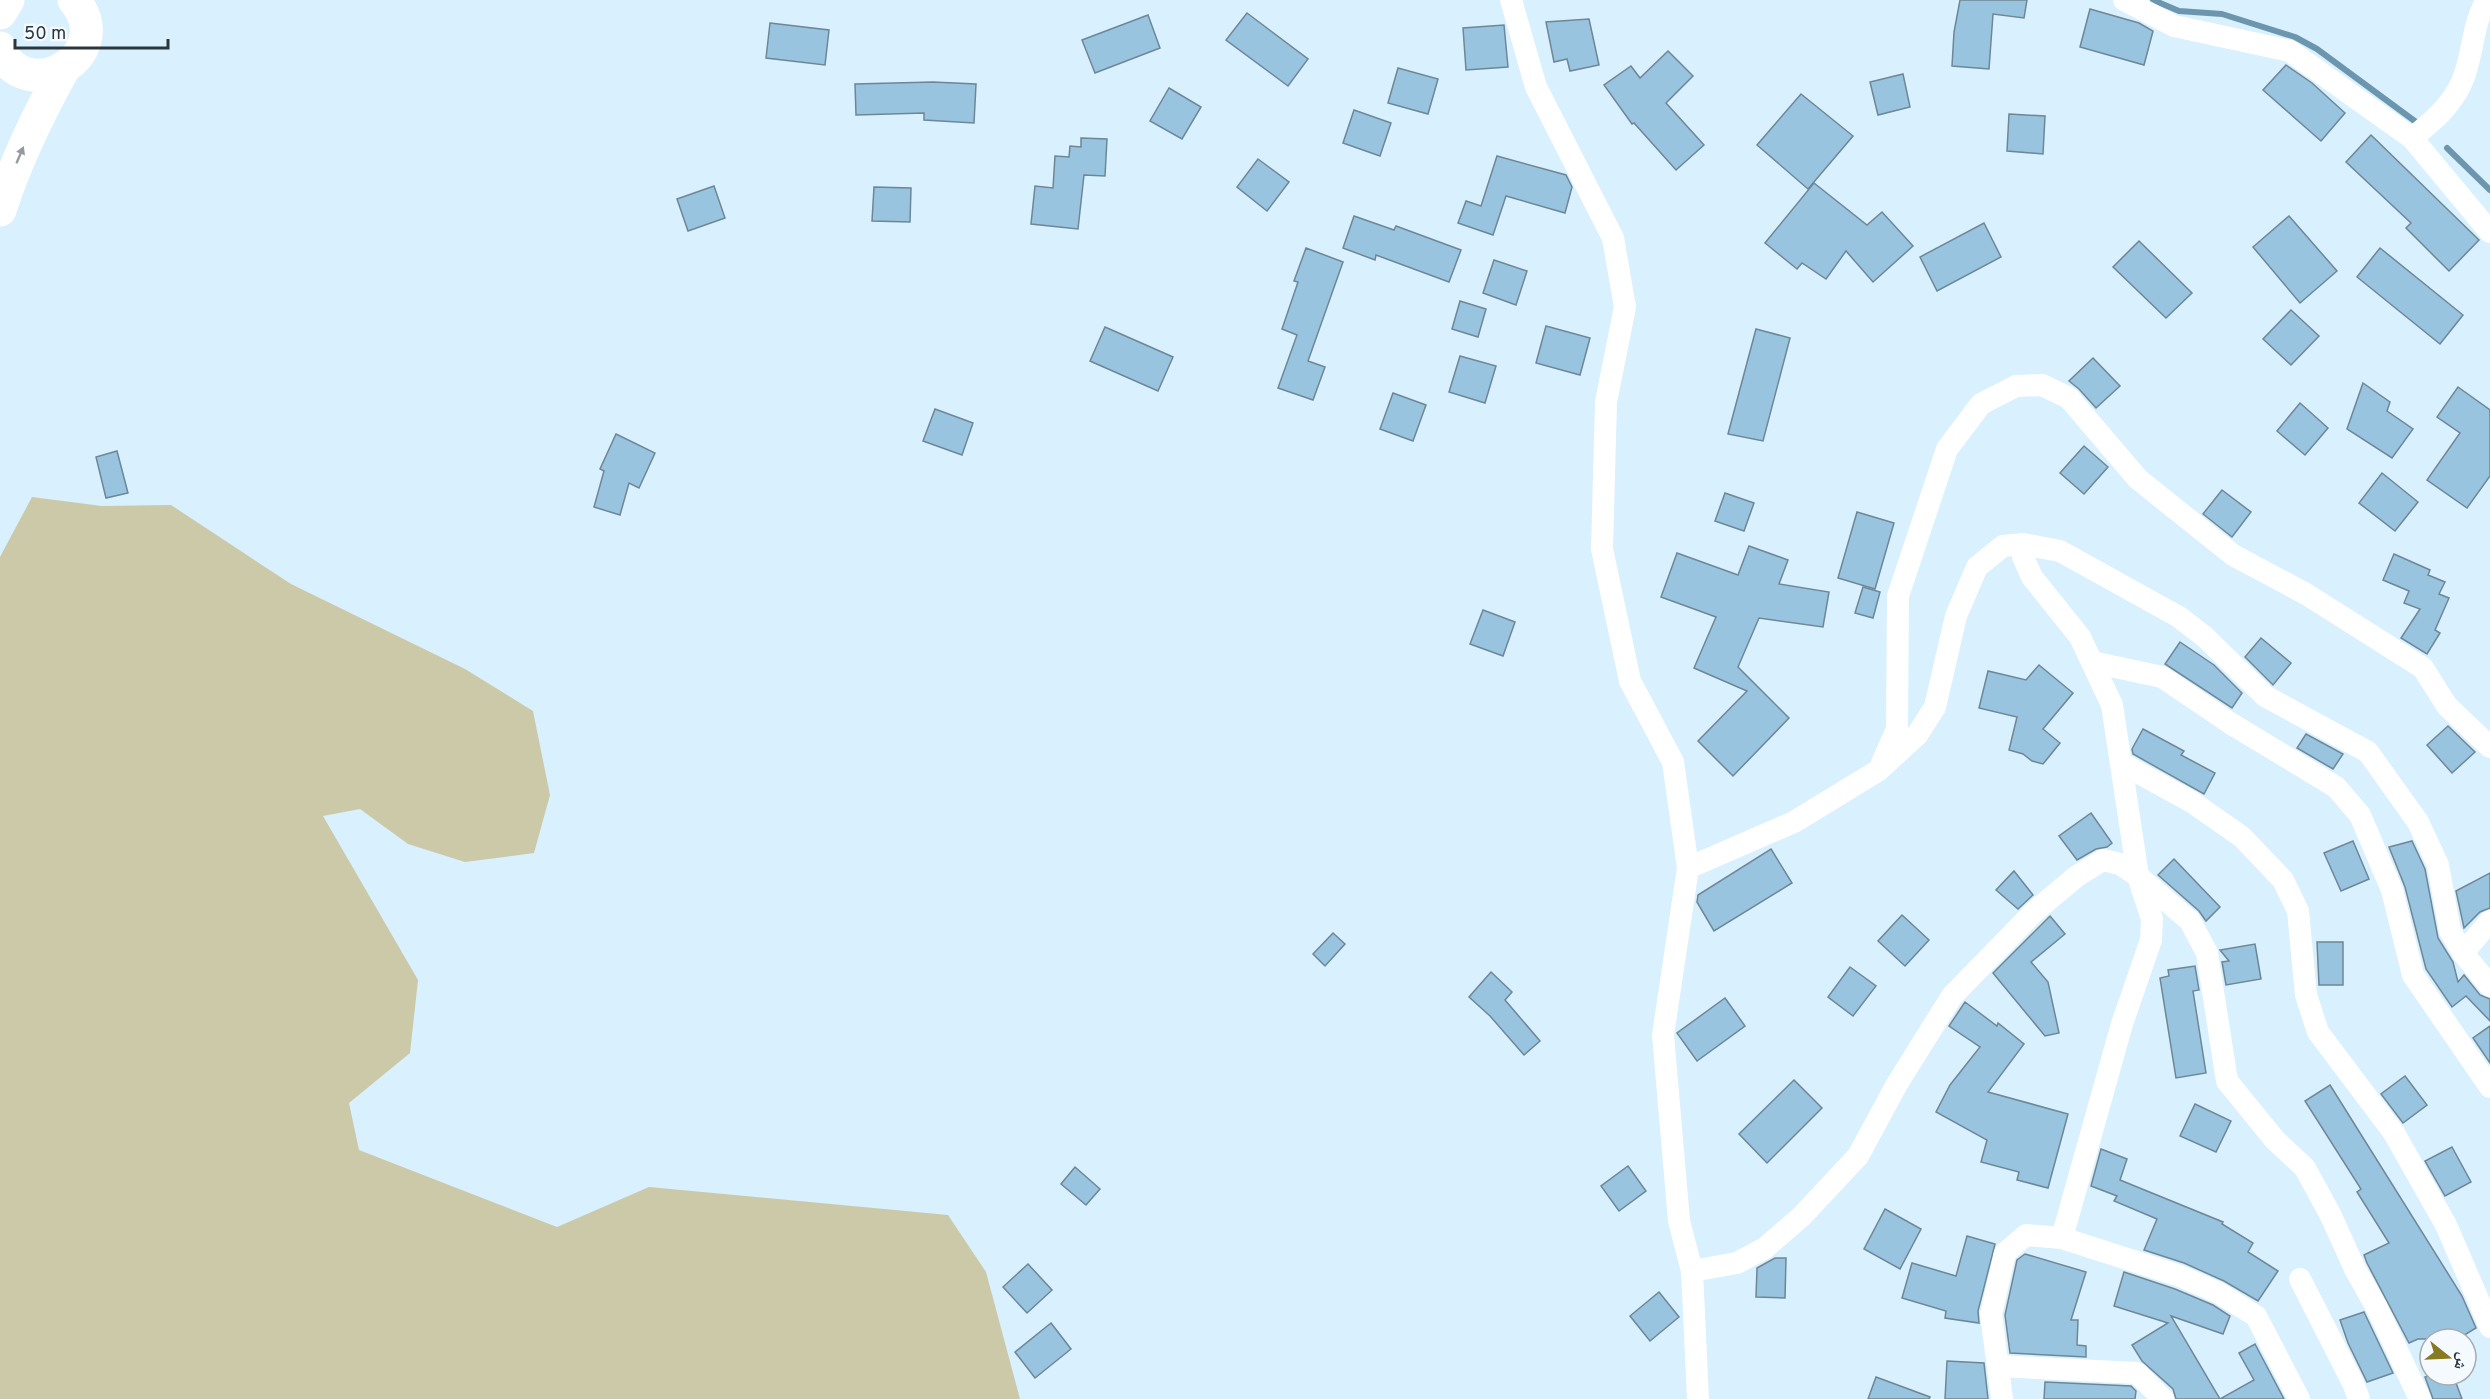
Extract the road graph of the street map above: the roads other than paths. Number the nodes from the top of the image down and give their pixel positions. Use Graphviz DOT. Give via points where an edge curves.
graph roads {
  1 [pos="1511,0"];
  2 [pos="2124,0"];
  3 [pos="2487,0"];
  4 [pos="81,3"];
  5 [pos="1,59"];
  6 [pos="63,70"];
  7 [pos="2412,138"];
  8 [pos="0,210"];
  9 [pos="2490,232"];
  10 [pos="2023,544"];
  11 [pos="2092,662"];
  12 [pos="2490,747"];
  13 [pos="2121,763"];
  14 [pos="1878,770"];
  15 [pos="1688,868"];
  16 [pos="2138,876"];
  17 [pos="2490,921"];
  18 [pos="2463,953"];
  19 [pos="2490,986"];
  20 [pos="2490,1088"];
  21 [pos="2062,1238"];
  22 [pos="1692,1271"];
  23 [pos="2300,1279"];
  24 [pos="2490,1327"];
  25 [pos="1998,1366"];
  26 [pos="1698,1399"];
  27 [pos="2002,1399"];
  28 [pos="2163,1399"];
  29 [pos="2299,1399"];
  30 [pos="2359,1399"];
  31 [pos="2420,1399"];
  1 -- 15 [label="street" via="1536,87 1613,238 1625,307 1606,402 1602,549 1630,681 1673,762"];
  2 -- 7 [label="street" via="2174,26 2290,51"];
  3 -- 7 [label="street" via="2480,11 2462,83 2443,113"];
  4 -- 6 [label="highway" via="85,43"];
  5 -- 6 [label="highway" via="29,74"];
  8 -- 6 [label="highway, one-way" via="32,126"];
  7 -- 9 [label="street"];
  10 -- 11 [label="street" via="2023,557 2032,577 2080,637"];
  10 -- 14 [label="street" via="2003,546 1977,567 1956,616 1935,707 1917,735"];
  10 -- 18 [label="street" via="2060,551 2179,617 2265,696 2368,752 2418,822 2438,866 2450,931"];
  11 -- 13 [label="street" via="2112,705"];
  11 -- 20 [label="street" via="2162,677 2336,787 2360,814 2392,890 2413,975"];
  12 -- 14 [label="street" via="2447,706 2423,668 2306,594 2233,555 2138,479 2069,398 2034,385 2016,386 1981,404 1947,449 1898,596 1897,729"];
  13 -- 16 [label="street"];
  13 -- 24 [label="street" via="2192,802 2242,837 2283,879 2298,911 2306,995 2318,1032 2394,1133 2446,1225"];
  14 -- 15 [label="street" via="1794,822"];
  15 -- 22 [label="street" via="1663,1035 1679,1221"];
  16 -- 21 [label="street" via="2151,919 2151,940 2122,1024"];
  16 -- 22 [label="street" via="2120,864 2103,860 2034,912 1952,996 1858,1156 1802,1216 1765,1248 1737,1263"];
  16 -- 31 [label="street" via="2190,921 2207,953 2227,1081 2275,1140 2306,1168"];
  17 -- 18 [label="street"];
  18 -- 19 [label="street"];
  21 -- 25 [label="street" via="2026,1235 2005,1253 1991,1314"];
  21 -- 29 [label="street" via="2180,1275 2220,1293 2256,1316"];
  22 -- 26 [label="street"];
  23 -- 30 [label="street"];
  25 -- 27 [label="street"];
  25 -- 28 [label="street" via="2137,1373"];
}
